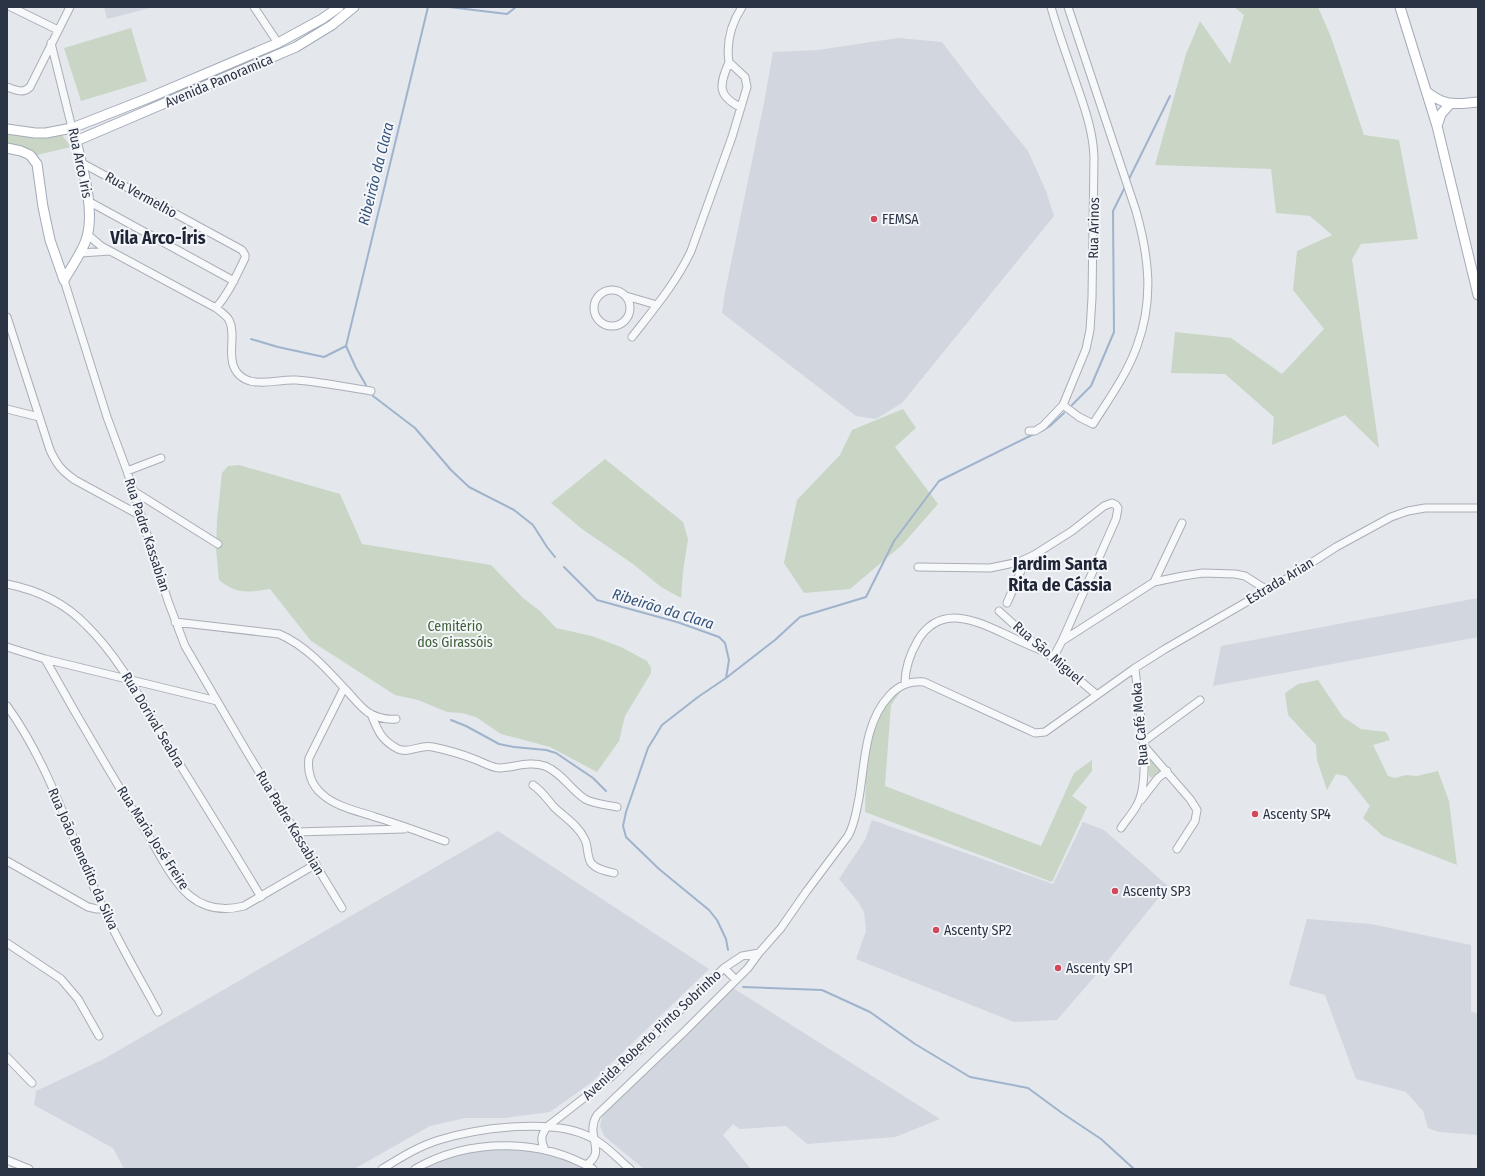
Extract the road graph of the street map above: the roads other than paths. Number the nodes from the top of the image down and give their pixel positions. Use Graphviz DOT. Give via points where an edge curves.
graph roads {
  1 [pos="11,7"];
  2 [pos="70,7"];
  3 [pos="254,7"];
  4 [pos="339,7"];
  5 [pos="354,7"];
  6 [pos="742,7"];
  7 [pos="1051,7"];
  8 [pos="1068,7"];
  9 [pos="1400,7"];
  10 [pos="58,30"];
  11 [pos="51,42"];
  12 [pos="278,43"];
  13 [pos="729,62"];
  14 [pos="7,87"];
  15 [pos="1427,92"];
  16 [pos="1478,102"];
  17 [pos="1450,104"];
  18 [pos="740,107"];
  19 [pos="1437,126"];
  20 [pos="72,128"];
  21 [pos="7,129"];
  22 [pos="76,141"];
  23 [pos="7,148"];
  24 [pos="82,163"];
  25 [pos="88,201"];
  26 [pos="88,234"];
  27 [pos="110,251"];
  28 [pos="81,253"];
  29 [pos="64,280"];
  30 [pos="234,281"];
  31 [pos="1478,295"];
  32 [pos="626,296"];
  33 [pos="657,305"];
  34 [pos="216,308"];
  35 [pos="7,317"];
  36 [pos="632,337"];
  37 [pos="372,391"];
  38 [pos="1063,405"];
  39 [pos="7,409"];
  40 [pos="39,417"];
  41 [pos="1029,431"];
  42 [pos="161,458"];
  43 [pos="127,471"];
  44 [pos="132,490"];
  45 [pos="1478,508"];
  46 [pos="141,516"];
  47 [pos="1182,523"];
  48 [pos="218,544"];
  49 [pos="1026,559"];
  50 [pos="918,567"];
  51 [pos="1154,582"];
  52 [pos="7,584"];
  53 [pos="1267,590"];
  54 [pos="1007,603"];
  55 [pos="999,611"];
  56 [pos="175,622"];
  57 [pos="1062,641"];
  58 [pos="7,647"];
  59 [pos="1043,651"];
  60 [pos="1053,658"];
  61 [pos="45,659"];
  62 [pos="1135,668"];
  63 [pos="130,681"];
  64 [pos="905,683"];
  65 [pos="344,688"];
  66 [pos="1097,695"];
  67 [pos="1200,700"];
  68 [pos="217,701"];
  69 [pos="7,706"];
  70 [pos="371,714"];
  71 [pos="396,719"];
  72 [pos="1144,744"];
  73 [pos="1167,771"];
  74 [pos="533,785"];
  75 [pos="1138,803"];
  76 [pos="617,807"];
  77 [pos="409,828"];
  78 [pos="1121,828"];
  79 [pos="296,832"];
  80 [pos="445,841"];
  81 [pos="1177,849"];
  82 [pos="7,861"];
  83 [pos="316,864"];
  84 [pos="614,873"];
  85 [pos="261,897"];
  86 [pos="342,908"];
  87 [pos="104,909"];
  88 [pos="7,943"];
  89 [pos="759,953"];
  90 [pos="724,968"];
  91 [pos="736,980"];
  92 [pos="158,1012"];
  93 [pos="99,1036"];
  94 [pos="7,1057"];
  95 [pos="32,1083"];
  96 [pos="548,1126"];
  97 [pos="593,1138"];
  98 [pos="545,1150"];
  99 [pos="7,1160"];
  100 [pos="586,1165"];
  101 [pos="29,1169"];
  102 [pos="382,1169"];
  103 [pos="415,1169"];
  104 [pos="594,1169"];
  105 [pos="629,1169"];
  1 -- 10 [label="street"];
  2 -- 10 [label="street"];
  3 -- 12 [label="street"];
  4 -- 12 [label="main road, Avenida Panoramica"];
  5 -- 22 [label="main road, Avenida Panoramica" via="332,25 296,47"];
  6 -- 13 [label="street" via="732,26"];
  7 -- 38 [label="street, Rua Arinos" via="1087,114 1094,157 1090,330 1086,349"];
  8 -- 38 [label="street" via="1136,211 1144,238 1148,267 1144,323 1137,347 1113,394 1093,424"];
  9 -- 15 [label="main road"];
  10 -- 11 [label="street"];
  11 -- 14 [label="street" via="30,87 16,91"];
  11 -- 20 [label="street, Rua Arco Iris"];
  12 -- 20 [label="main road, Avenida Panoramica"];
  13 -- 18 [label="street" via="745,76 747,88"];
  13 -- 18 [label="street" via="721,85 724,94"];
  15 -- 17 [label="main road"];
  15 -- 19 [label="main road"];
  16 -- 17 [label="main road"];
  17 -- 19 [label="main road" via="1441,114"];
  18 -- 33 [label="street" via="691,251"];
  19 -- 31 [label="main road"];
  20 -- 21 [label="main road, Avenida Panoramica" via="46,133"];
  20 -- 22 [label="main road, Rua Arco Iris"];
  22 -- 24 [label="main road, Rua Arco Iris"];
  23 -- 29 [label="main road, Rua Padre Kassabian" via="30,154 37,164 50,240"];
  24 -- 25 [label="main road, Rua Arco Iris"];
  24 -- 30 [label="street, Rua Vermelho" via="242,250 245,258"];
  25 -- 26 [label="main road, Rua Arco Iris"];
  25 -- 30 [label="street"];
  26 -- 27 [label="street"];
  26 -- 28 [label="main road, Rua Arco Iris"];
  27 -- 28 [label="street"];
  27 -- 34 [label="street"];
  28 -- 29 [label="main road, Rua Arco Iris"];
  29 -- 43 [label="street, Rua Padre Kassabian" via="107,417"];
  30 -- 34 [label="street"];
  32 -- 32 [label="street" via="615,290 604,291 599,295 594,310 599,320 609,326 616,326 626,319 630,308"];
  32 -- 33 [label="street"];
  33 -- 36 [label="street"];
  34 -- 37 [label="street" via="230,321 232,360 241,377 265,383 296,380"];
  35 -- 40 [label="street"];
  38 -- 41 [label="street, Rua Arinos" via="1043,426 1035,431"];
  39 -- 40 [label="street"];
  40 -- 46 [label="street" via="50,450 65,473"];
  42 -- 43 [label="street"];
  43 -- 44 [label="street, Rua Padre Kassabian"];
  44 -- 46 [label="street, Rua Padre Kassabian"];
  44 -- 48 [label="street"];
  45 -- 53 [label="street, Estrada Arian" via="1425,508 1391,517 1336,547"];
  46 -- 56 [label="street, Rua Padre Kassabian"];
  47 -- 51 [label="street"];
  49 -- 50 [label="street" via="990,568"];
  49 -- 54 [label="street"];
  49 -- 57 [label="street" via="1072,531 1109,504 1116,504 1116,519"];
  51 -- 53 [label="street" via="1183,576 1221,573 1245,576"];
  51 -- 57 [label="street"];
  52 -- 63 [label="street, Rua Dorival Seabra" via="43,595 66,608 87,625"];
  53 -- 62 [label="street, Estrada Arian"];
  55 -- 59 [label="street, Rua São Miguel"];
  56 -- 65 [label="street" via="269,631 290,638"];
  56 -- 68 [label="street, Rua Padre Kassabian" via="185,646"];
  57 -- 60 [label="street"];
  58 -- 61 [label="street"];
  59 -- 60 [label="street, Rua São Miguel"];
  59 -- 64 [label="street" via="975,621 962,617 950,618 938,621 921,636 908,660"];
  60 -- 66 [label="street, Rua São Miguel"];
  61 -- 63 [label="street"];
  61 -- 85 [label="street, Rua Maria José Freire" via="136,816 190,896 199,902 224,910 244,906"];
  62 -- 66 [label="street, Estrada Arian"];
  62 -- 72 [label="street, Rua Café Moka"];
  63 -- 68 [label="street"];
  63 -- 85 [label="street, Rua Dorival Seabra"];
  64 -- 66 [label="street" via="924,682 1035,733 1051,729"];
  64 -- 89 [label="street, Avenida Roberto Pinto Sobrinho" via="882,703 877,712 867,748 853,828 781,928"];
  65 -- 70 [label="street"];
  65 -- 77 [label="street" via="309,758 309,775 318,790 329,800"];
  67 -- 72 [label="street"];
  68 -- 79 [label="street, Rua Padre Kassabian"];
  69 -- 87 [label="street, Rua João Benedito da Silva" via="45,772"];
  70 -- 71 [label="street" via="386,720"];
  70 -- 76 [label="street" via="381,736 399,749 409,750 427,746 500,768 537,764 553,770 585,799"];
  72 -- 73 [label="street"];
  72 -- 75 [label="street, Rua Café Moka" via="1143,780"];
  73 -- 75 [label="street, Rua Café Moka"];
  73 -- 81 [label="street" via="1197,810 1195,821"];
  74 -- 84 [label="street" via="582,834 592,864 601,870"];
  75 -- 78 [label="street, Rua Café Moka"];
  77 -- 79 [label="street"];
  77 -- 80 [label="street"];
  79 -- 83 [label="street, Rua Padre Kassabian"];
  82 -- 87 [label="street" via="88,907"];
  83 -- 85 [label="street, Rua Maria José Freire"];
  83 -- 86 [label="street, Rua Padre Kassabian"];
  87 -- 92 [label="street, Rua João Benedito da Silva"];
  88 -- 93 [label="street" via="61,979 78,999"];
  89 -- 90 [label="street, Avenida Roberto Pinto Sobrinho" via="742,956"];
  89 -- 91 [label="street, Avenida Roberto Pinto Sobrinho"];
  90 -- 91 [label="street"];
  90 -- 96 [label="street, Avenida Roberto Pinto Sobrinho" via="611,1077"];
  91 -- 97 [label="street, Avenida Roberto Pinto Sobrinho" via="602,1110 594,1120"];
  94 -- 95 [label="street"];
  96 -- 97 [label="street" via="569,1129"];
  96 -- 98 [label="street" via="542,1137"];
  96 -- 102 [label="street" via="476,1132 439,1140"];
  97 -- 100 [label="street, Avenida Roberto Pinto Sobrinho" via="595,1156"];
  97 -- 105 [label="street"];
  98 -- 100 [label="street"];
  98 -- 103 [label="street" via="501,1146 470,1149 443,1156"];
  99 -- 101 [label="street"];
  100 -- 104 [label="street"];
}
